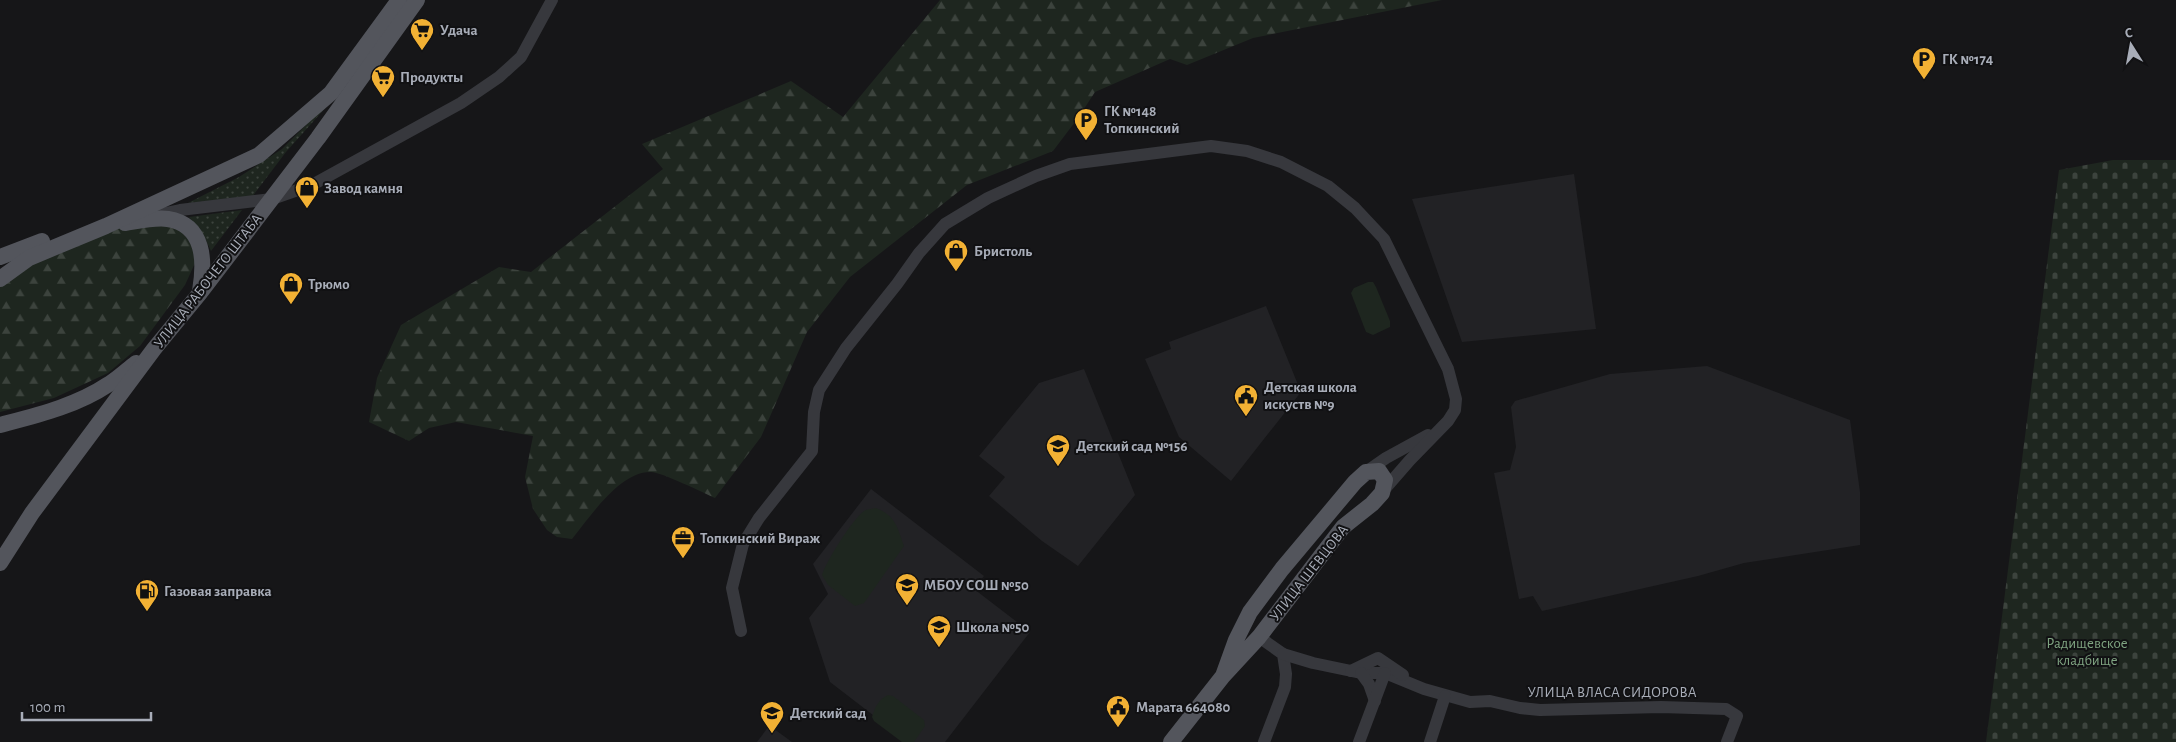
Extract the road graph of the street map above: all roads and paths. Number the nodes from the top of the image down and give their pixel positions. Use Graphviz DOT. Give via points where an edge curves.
graph roads {
  1 [pos="399,0"];
  2 [pos="417,0"];
  3 [pos="552,0"];
  4 [pos="272,199"];
  5 [pos="106,226"];
  6 [pos="0,257"];
  7 [pos="0,279"];
  8 [pos="200,293"];
  9 [pos="154,349"];
  10 [pos="0,425"];
  11 [pos="1437,431"];
  12 [pos="1366,472"];
  13 [pos="1382,493"];
  14 [pos="0,563"];
  15 [pos="741,631"];
  16 [pos="1259,637"];
  17 [pos="1283,654"];
  18 [pos="1356,672"];
  19 [pos="1386,673"];
  20 [pos="1222,676"];
  21 [pos="1424,689"];
  22 [pos="1445,696"];
  23 [pos="1375,701"];
  24 [pos="1171,742"];
  25 [pos="1264,742"];
  26 [pos="1360,742"];
  27 [pos="1430,742"];
  28 [pos="1727,742"];
  1 -- 5 [label="main road" via="332,93 259,155"];
  2 -- 4 [label="main road, УЛИЦА РАБОЧЕГО ШТАБА"];
  3 -- 4 [label="street" via="521,57 500,77 461,103 312,186"];
  4 -- 5 [label="street" via="180,210"];
  4 -- 8 [label="main road, УЛИЦА РАБОЧЕГО ШТАБА"];
  5 -- 6 [label="main road" via="55,236"];
  5 -- 7 [label="main road" via="28,258"];
  5 -- 8 [label="main road" via="166,218 183,225 198,242 203,254"];
  8 -- 9 [label="main road, УЛИЦА РАБОЧЕГО ШТАБА"];
  9 -- 10 [label="main road" via="110,384 88,396 50,412"];
  9 -- 14 [label="main road, УЛИЦА РАБОЧЕГО ШТАБА" via="32,513"];
  11 -- 12 [label="street"];
  11 -- 13 [label="street, УЛИЦА ШЕВЦОВА"];
  11 -- 15 [label="street, УЛИЦА ШЕВЦОВА" via="1455,410 1456,399 1448,369 1384,240 1355,208 1328,186 1281,162 1247,151 1211,146 1070,164 988,198 945,224 846,348 819,390 812,450 743,544 732,588"];
  12 -- 13 [label="main road" via="1379,471 1383,474"];
  12 -- 20 [label="main road" via="1282,569 1250,612"];
  13 -- 16 [label="main road, УЛИЦА ШЕВЦОВА" via="1344,527"];
  16 -- 17 [label="street, УЛИЦА ВЛАСА СИДОРОВА"];
  16 -- 20 [label="main road, УЛИЦА ШЕВЦОВА"];
  17 -- 18 [label="street, УЛИЦА ВЛАСА СИДОРОВА" via="1313,664"];
  17 -- 25 [label="street" via="1285,688"];
  18 -- 19 [label="street, УЛИЦА ВЛАСА СИДОРОВА"];
  18 -- 21 [label="street" via="1378,658"];
  18 -- 23 [label="street" via="1369,684"];
  19 -- 21 [label="street, УЛИЦА ВЛАСА СИДОРОВА"];
  19 -- 23 [label="street"];
  20 -- 24 [label="main road, УЛИЦА ШЕВЦОВА"];
  21 -- 22 [label="street, УЛИЦА ВЛАСА СИДОРОВА"];
  22 -- 27 [label="street"];
  22 -- 28 [label="street, УЛИЦА ВЛАСА СИДОРОВА" via="1540,710 1726,709 1737,716"];
  23 -- 26 [label="street"];
}
